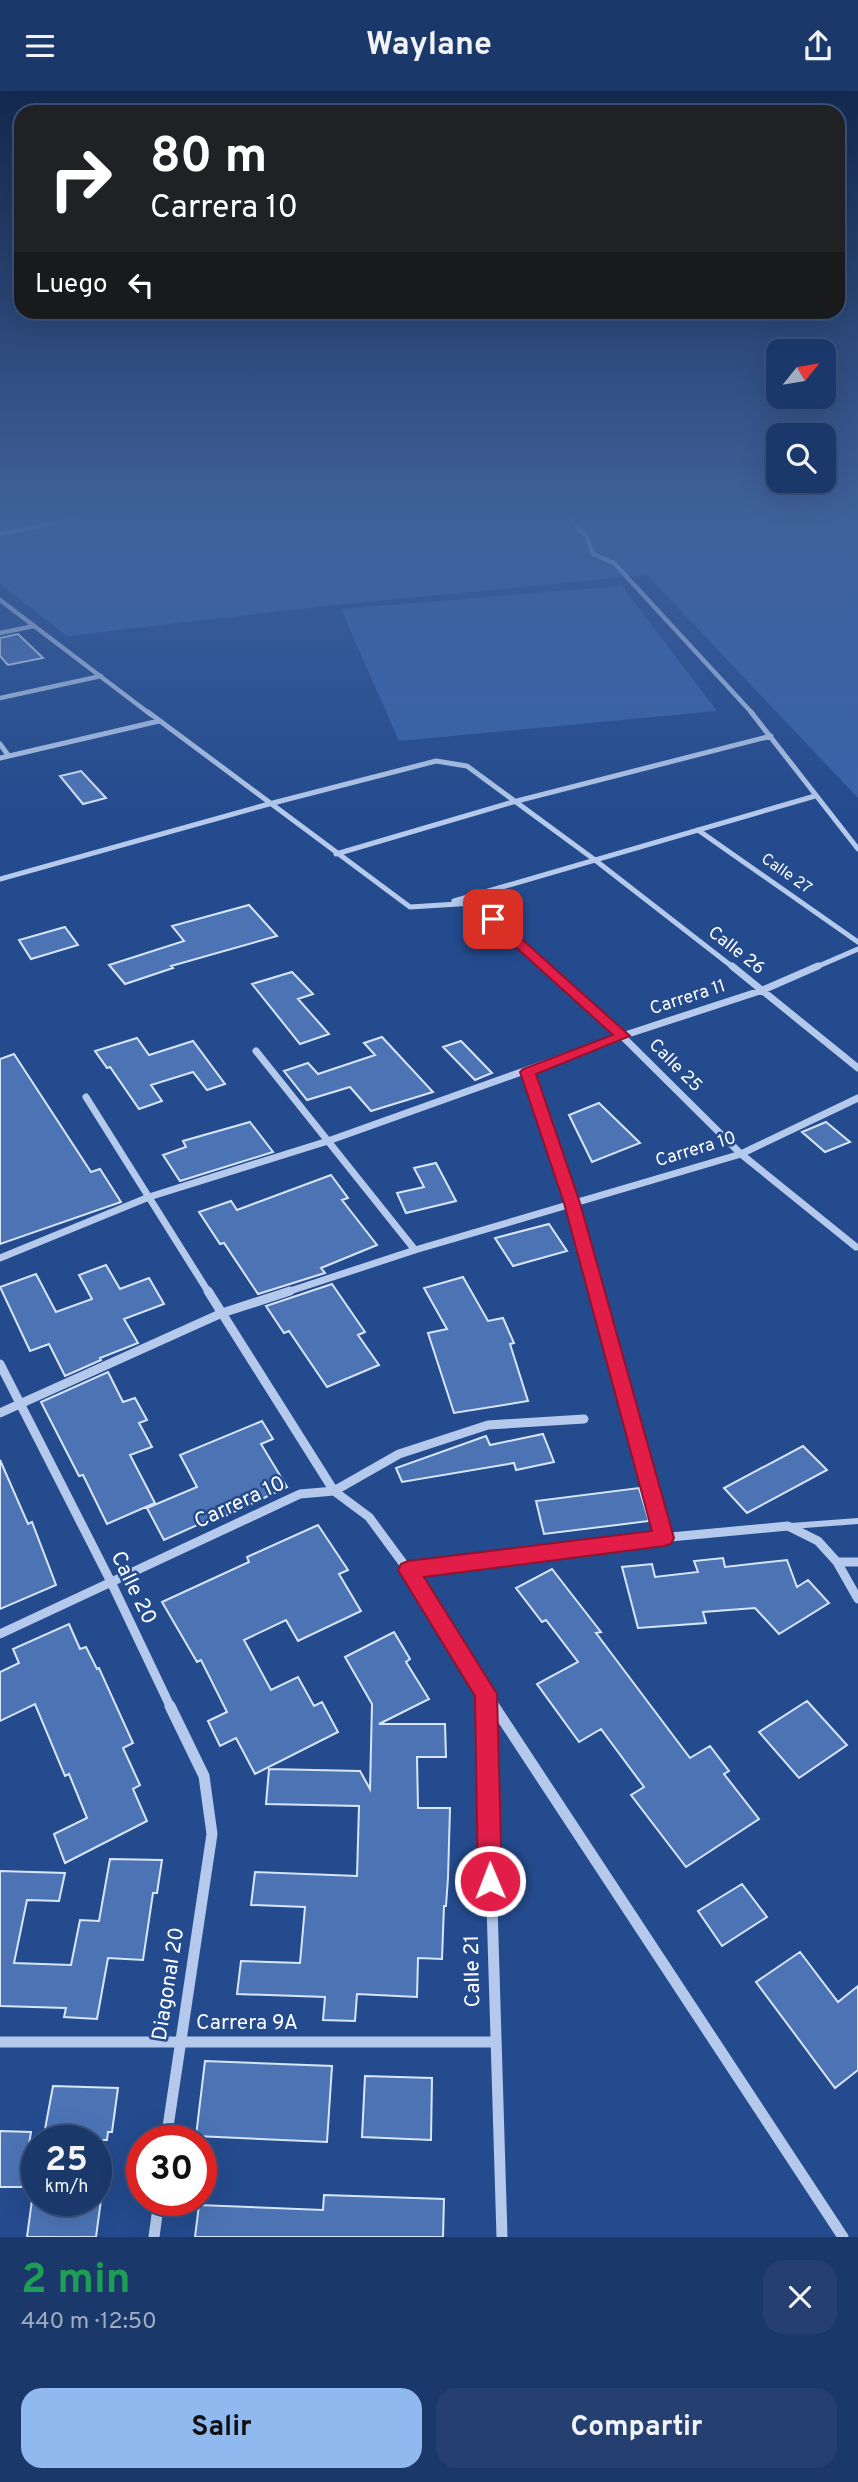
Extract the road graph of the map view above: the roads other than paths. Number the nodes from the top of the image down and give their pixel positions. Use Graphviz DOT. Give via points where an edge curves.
graph roads {
  1 [pos="18,614"];
  2 [pos="663,614"];
  3 [pos="34,626"];
  4 [pos="0,633"];
  5 [pos="101,676"];
  6 [pos="0,698"];
  7 [pos="159,721"];
  8 [pos="771,736"];
  9 [pos="0,744"];
  10 [pos="8,755"];
  11 [pos="0,758"];
  12 [pos="815,796"];
  13 [pos="513,802"];
  14 [pos="269,804"];
  15 [pos="698,830"];
  16 [pos="858,849"];
  17 [pos="336,854"];
  18 [pos="595,860"];
  19 [pos="0,879"];
  20 [pos="447,903"];
  21 [pos="858,942"];
  22 [pos="858,949"];
  23 [pos="763,990"];
  24 [pos="622,1036"];
  25 [pos="256,1051"];
  26 [pos="858,1068"];
  27 [pos="528,1072"];
  28 [pos="86,1097"];
  29 [pos="858,1098"];
  30 [pos="328,1141"];
  31 [pos="741,1154"];
  32 [pos="149,1198"];
  33 [pos="572,1203"];
  34 [pos="856,1247"];
  35 [pos="415,1250"];
  36 [pos="0,1258"];
  37 [pos="222,1313"];
  38 [pos="0,1364"];
  39 [pos="20,1406"];
  40 [pos="0,1413"];
  41 [pos="584,1419"];
  42 [pos="334,1491"];
  43 [pos="858,1521"];
  44 [pos="788,1526"];
  45 [pos="664,1538"];
  46 [pos="837,1562"];
  47 [pos="858,1562"];
  48 [pos="408,1570"];
  49 [pos="111,1582"];
  50 [pos="858,1599"];
  51 [pos="0,1634"];
  52 [pos="486,1694"];
  53 [pos="212,1834"];
  54 [pos="0,2042"];
  55 [pos="179,2042"];
  56 [pos="494,2042"];
  57 [pos="168,2125"];
  58 [pos="157,2216"];
  59 [pos="154,2237"];
  60 [pos="502,2237"];
  61 [pos="843,2237"];
  1 -- 3 [label="street"];
  2 -- 8 [label="street"];
  3 -- 4 [label="street"];
  3 -- 5 [label="street"];
  5 -- 6 [label="street"];
  5 -- 7 [label="street"];
  7 -- 10 [label="street"];
  7 -- 14 [label="street"];
  8 -- 12 [label="street"];
  8 -- 13 [label="street"];
  9 -- 10 [label="street"];
  10 -- 11 [label="street"];
  12 -- 15 [label="street"];
  12 -- 16 [label="street"];
  13 -- 14 [label="street, Calle 26" via="467,766 436,761"];
  13 -- 17 [label="street"];
  13 -- 18 [label="street, Calle 26"];
  14 -- 17 [label="street"];
  14 -- 19 [label="street, Calle 26"];
  15 -- 18 [label="street"];
  15 -- 21 [label="street, Calle 27"];
  17 -- 20 [label="street" via="410,907"];
  18 -- 20 [label="street"];
  18 -- 23 [label="street, Calle 26"];
  20 -- 24 [label="street, Calle 25" via="474,903"];
  22 -- 23 [label="street, Carrera 11"];
  23 -- 24 [label="street, Carrera 11"];
  23 -- 26 [label="street, Calle 26"];
  24 -- 27 [label="street, Carrera 11"];
  24 -- 31 [label="street, Calle 25"];
  25 -- 30 [label="street"];
  27 -- 30 [label="street, Carrera 11"];
  27 -- 33 [label="street"];
  28 -- 32 [label="street"];
  29 -- 31 [label="street, Carrera 10"];
  30 -- 32 [label="street, Carrera 11"];
  30 -- 35 [label="street"];
  31 -- 33 [label="street, Carrera 10"];
  31 -- 34 [label="street, Calle 25"];
  32 -- 36 [label="street, Carrera 11"];
  32 -- 37 [label="street"];
  33 -- 35 [label="street, Carrera 10"];
  33 -- 45 [label="street"];
  35 -- 37 [label="street, Carrera 10"];
  37 -- 39 [label="street, Carrera 10"];
  37 -- 42 [label="street"];
  38 -- 39 [label="street, Calle 20"];
  39 -- 40 [label="street, Carrera 10"];
  39 -- 49 [label="street, Calle 20"];
  41 -- 42 [label="street, Carrera 10" via="488,1425 399,1454"];
  42 -- 48 [label="street" via="369,1517"];
  42 -- 49 [label="street, Carrera 10" via="300,1494"];
  43 -- 44 [label="lane"];
  44 -- 45 [label="street"];
  44 -- 46 [label="street" via="818,1541"];
  45 -- 48 [label="street"];
  46 -- 47 [label="street"];
  46 -- 50 [label="street"];
  48 -- 52 [label="street"];
  49 -- 51 [label="street, Carrera 10"];
  49 -- 53 [label="street, Calle 20" via="204,1776"];
  52 -- 56 [label="street, Calle 21"];
  52 -- 61 [label="street"];
  53 -- 55 [label="street, Diagonal 20"];
  54 -- 55 [label="street, Carrera 9A"];
  55 -- 56 [label="street, Carrera 9A"];
  55 -- 57 [label="street, Diagonal 20"];
  56 -- 60 [label="street, Calle 21"];
  58 -- 59 [label="street"];
}
